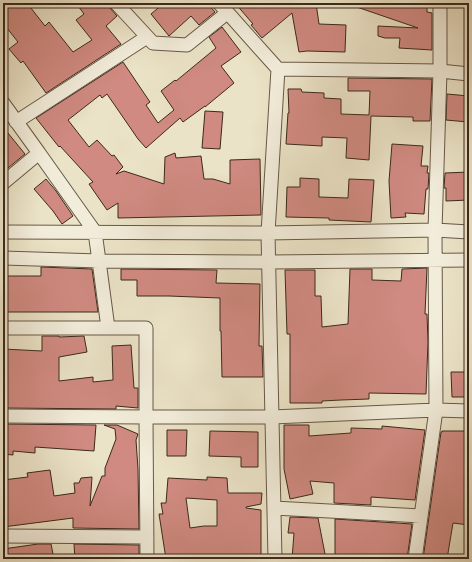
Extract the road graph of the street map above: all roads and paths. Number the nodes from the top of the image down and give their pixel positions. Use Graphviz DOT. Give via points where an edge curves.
graph roads {
  1 [pos="116,3"];
  2 [pos="219,3"];
  3 [pos="440,3"];
  4 [pos="227,13"];
  5 [pos="147,37"];
  6 [pos="278,69"];
  7 [pos="440,71"];
  8 [pos="469,74"];
  9 [pos="3,103"];
  10 [pos="16,122"];
  11 [pos="39,153"];
  12 [pos="3,183"];
  13 [pos="435,230"];
  14 [pos="3,232"];
  15 [pos="94,232"];
  16 [pos="469,232"];
  17 [pos="268,233"];
  18 [pos="3,258"];
  19 [pos="435,260"];
  20 [pos="469,260"];
  21 [pos="99,261"];
  22 [pos="269,262"];
  23 [pos="3,328"];
  24 [pos="108,328"];
  25 [pos="436,410"];
  26 [pos="469,411"];
  27 [pos="3,416"];
  28 [pos="146,417"];
  29 [pos="272,418"];
  30 [pos="274,508"];
  31 [pos="421,516"];
  32 [pos="3,536"];
  33 [pos="147,537"];
  34 [pos="147,559"];
  35 [pos="274,559"];
  36 [pos="415,559"];
  1 -- 5 [label="street"];
  2 -- 4 [label="street"];
  3 -- 7 [label="street"];
  4 -- 5 [label="street" via="187,45 153,43"];
  4 -- 6 [label="street"];
  5 -- 10 [label="street"];
  6 -- 7 [label="street"];
  6 -- 17 [label="street"];
  7 -- 8 [label="street"];
  7 -- 13 [label="street"];
  9 -- 10 [label="street"];
  10 -- 11 [label="street"];
  11 -- 12 [label="street"];
  11 -- 15 [label="street"];
  13 -- 16 [label="street"];
  13 -- 17 [label="street"];
  13 -- 19 [label="street"];
  14 -- 15 [label="street"];
  15 -- 17 [label="street"];
  15 -- 21 [label="street"];
  17 -- 22 [label="street"];
  18 -- 21 [label="street"];
  19 -- 20 [label="street"];
  19 -- 22 [label="street"];
  19 -- 25 [label="street"];
  21 -- 22 [label="street"];
  21 -- 24 [label="street"];
  22 -- 29 [label="street"];
  23 -- 24 [label="street"];
  24 -- 28 [label="street" via="146,328"];
  25 -- 26 [label="street"];
  25 -- 29 [label="street"];
  25 -- 31 [label="street"];
  27 -- 28 [label="street"];
  28 -- 29 [label="street"];
  28 -- 33 [label="street"];
  29 -- 30 [label="street"];
  30 -- 31 [label="street"];
  30 -- 35 [label="street"];
  31 -- 36 [label="street"];
  32 -- 33 [label="street"];
  33 -- 34 [label="street"];
}
